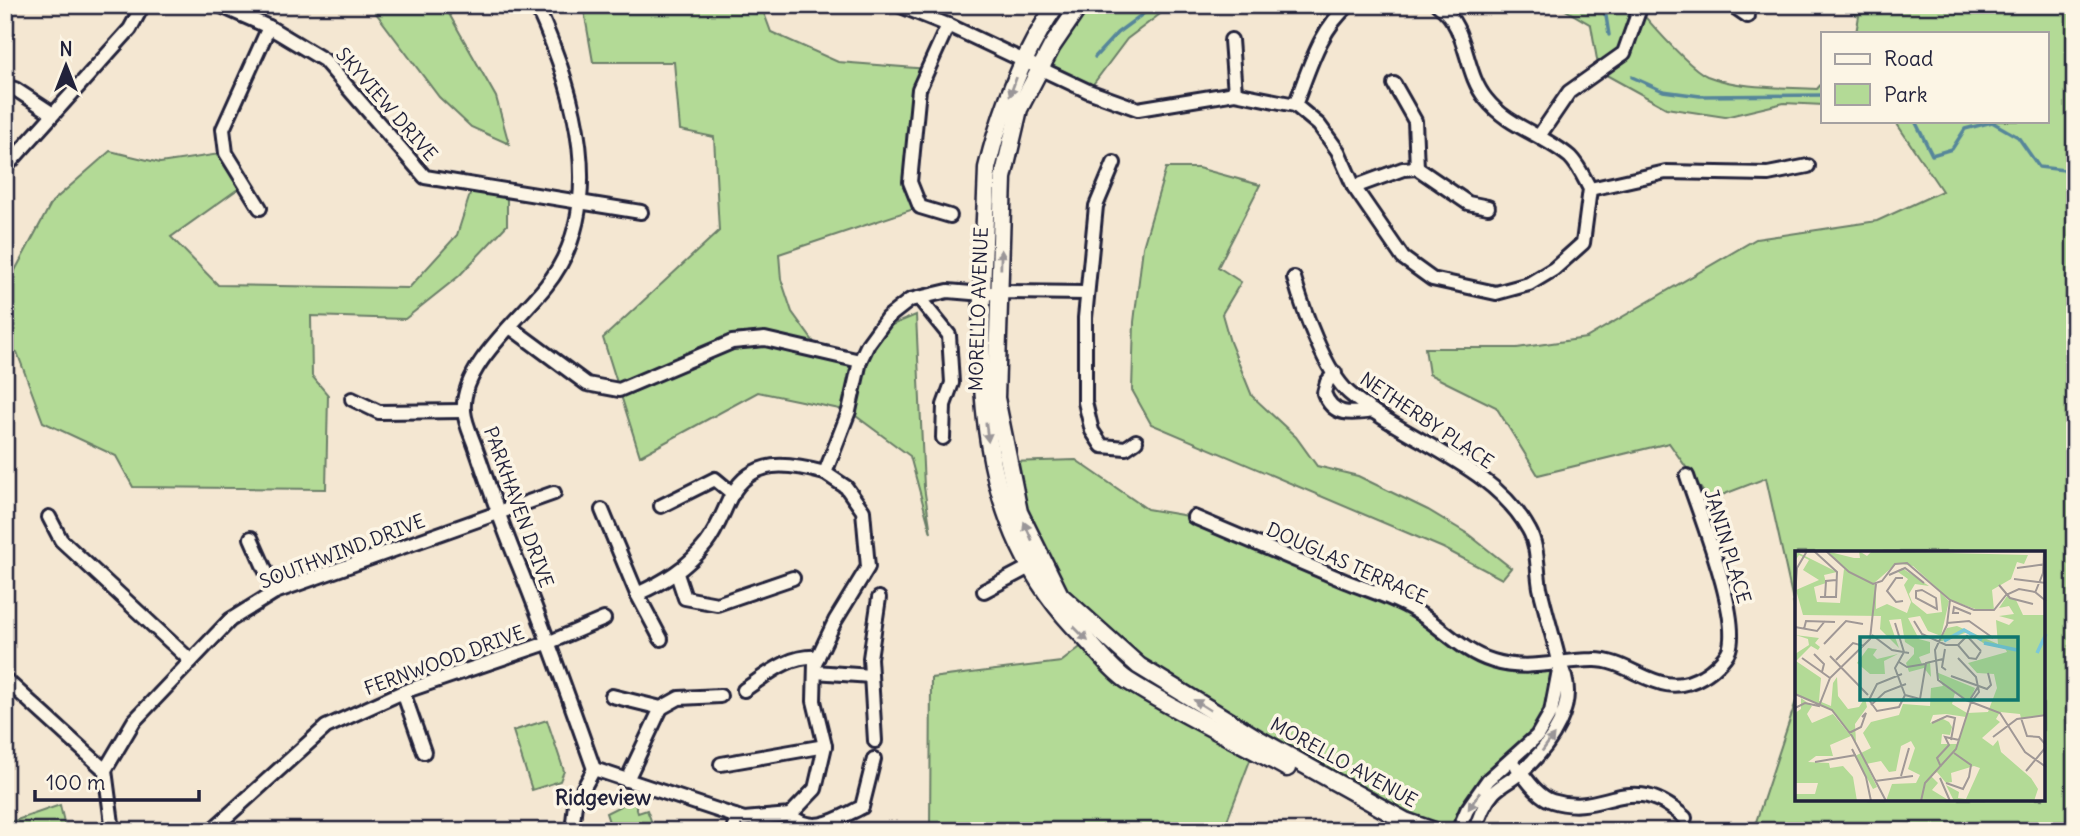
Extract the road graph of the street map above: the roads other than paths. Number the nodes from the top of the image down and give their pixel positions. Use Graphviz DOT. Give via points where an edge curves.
graph roads {
  1 [pos="144,5"];
  2 [pos="219,5"];
  3 [pos="536,5"];
  4 [pos="898,5"];
  5 [pos="1056,5"];
  6 [pos="1080,5"];
  7 [pos="1349,5"];
  8 [pos="1438,5"];
  9 [pos="1641,5"];
  10 [pos="1732,5"];
  11 [pos="1748,16"];
  12 [pos="948,25"];
  13 [pos="269,27"];
  14 [pos="1231,40"];
  15 [pos="1023,60"];
  16 [pos="1040,68"];
  17 [pos="1394,84"];
  18 [pos="5,86"];
  19 [pos="1235,93"];
  20 [pos="1294,106"];
  21 [pos="53,114"];
  22 [pos="1539,136"];
  23 [pos="1114,163"];
  24 [pos="1808,166"];
  25 [pos="1417,168"];
  26 [pos="5,169"];
  27 [pos="1354,187"];
  28 [pos="1590,188"];
  29 [pos="579,200"];
  30 [pos="1488,207"];
  31 [pos="260,208"];
  32 [pos="640,212"];
  33 [pos="950,216"];
  34 [pos="1294,278"];
  35 [pos="1001,292"];
  36 [pos="1087,293"];
  37 [pos="983,294"];
  38 [pos="919,298"];
  39 [pos="510,327"];
  40 [pos="860,361"];
  41 [pos="1335,373"];
  42 [pos="352,399"];
  43 [pos="464,411"];
  44 [pos="1373,411"];
  45 [pos="943,438"];
  46 [pos="1136,441"];
  47 [pos="825,473"];
  48 [pos="1687,476"];
  49 [pos="554,493"];
  50 [pos="733,494"];
  51 [pos="661,506"];
  52 [pos="602,510"];
  53 [pos="498,514"];
  54 [pos="49,517"];
  55 [pos="1194,517"];
  56 [pos="251,538"];
  57 [pos="1034,564"];
  58 [pos="677,574"];
  59 [pos="793,578"];
  60 [pos="984,591"];
  61 [pos="275,592"];
  62 [pos="637,594"];
  63 [pos="879,598"];
  64 [pos="604,619"];
  65 [pos="661,639"];
  66 [pos="550,642"];
  67 [pos="818,657"];
  68 [pos="191,661"];
  69 [pos="1560,665"];
  70 [pos="815,672"];
  71 [pos="871,676"];
  72 [pos="5,679"];
  73 [pos="744,690"];
  74 [pos="403,692"];
  75 [pos="612,696"];
  76 [pos="720,696"];
  77 [pos="661,708"];
  78 [pos="875,741"];
  79 [pos="825,746"];
  80 [pos="424,752"];
  81 [pos="874,758"];
  82 [pos="1512,761"];
  83 [pos="721,764"];
  84 [pos="594,769"];
  85 [pos="105,770"];
  86 [pos="1521,772"];
  87 [pos="627,780"];
  88 [pos="790,815"];
  89 [pos="735,816"];
  90 [pos="1685,818"];
  91 [pos="801,828"];
  92 [pos="113,831"];
  93 [pos="211,831"];
  94 [pos="572,831"];
  95 [pos="734,831"];
  96 [pos="1403,831"];
  97 [pos="1434,831"];
  98 [pos="1458,831"];
  99 [pos="1475,831"];
  1 -- 21 [label="street" via="131,29"];
  2 -- 13 [label="street, SKYVIEW DRIVE"];
  3 -- 29 [label="street, PARKHAVEN DRIVE" via="560,57 578,133 583,168"];
  4 -- 12 [label="street"];
  5 -- 15 [label="street, MORELLO AVENUE"];
  6 -- 16 [label="street, MORELLO AVENUE"];
  7 -- 20 [label="street" via="1323,36"];
  8 -- 22 [label="street" via="1453,16 1484,97 1503,118"];
  9 -- 22 [label="street" via="1624,54 1569,92"];
  10 -- 11 [label="street"];
  12 -- 15 [label="street"];
  12 -- 33 [label="street" via="919,89 910,182 920,207"];
  13 -- 29 [label="street, SKYVIEW DRIVE" via="324,60 425,177"];
  13 -- 31 [label="street" via="223,128 226,153"];
  14 -- 19 [label="street"];
  15 -- 16 [label="street"];
  15 -- 37 [label="street, MORELLO AVENUE, one-way" via="987,168"];
  16 -- 19 [label="street" via="1138,109"];
  35 -- 16 [label="street, MORELLO AVENUE, one-way" via="1003,178 1019,109"];
  17 -- 25 [label="street" via="1415,121"];
  18 -- 21 [label="street"];
  19 -- 20 [label="street"];
  20 -- 27 [label="street" via="1319,125 1338,151"];
  21 -- 26 [label="street"];
  22 -- 28 [label="street" via="1570,158"];
  23 -- 36 [label="street" via="1096,206"];
  24 -- 28 [label="street" via="1768,174 1667,172"];
  25 -- 27 [label="street"];
  25 -- 30 [label="street" via="1468,203"];
  27 -- 28 [label="street" via="1412,265 1432,279 1496,293 1529,284 1555,269 1583,243"];
  29 -- 32 [label="street, SKYVIEW DRIVE"];
  29 -- 39 [label="street, PARKHAVEN DRIVE" via="568,247 548,284"];
  34 -- 41 [label="street, NETHERBY PLACE" via="1307,324"];
  35 -- 36 [label="street"];
  35 -- 37 [label="street"];
  57 -- 35 [label="street, MORELLO AVENUE, one-way" via="996,398"];
  36 -- 46 [label="street" via="1085,402 1092,431 1108,449 1126,448"];
  37 -- 38 [label="street" via="948,291"];
  37 -- 57 [label="street, MORELLO AVENUE, one-way" via="981,378 990,463 1006,517"];
  38 -- 40 [label="street" via="887,318"];
  38 -- 45 [label="street" via="949,335 952,383 944,405"];
  39 -- 40 [label="street" via="587,384 619,390 732,342 765,339"];
  39 -- 43 [label="street, PARKHAVEN DRIVE" via="475,366"];
  40 -- 47 [label="street" via="849,411"];
  41 -- 44 [label="street, NETHERBY PLACE" via="1346,391"];
  41 -- 44 [label="street" via="1324,393 1333,408 1345,414"];
  42 -- 43 [label="street" via="379,412"];
  43 -- 53 [label="street, PARKHAVEN DRIVE"];
  44 -- 69 [label="street, NETHERBY PLACE" via="1434,446 1498,492 1530,531"];
  47 -- 50 [label="street" via="790,463 752,471"];
  47 -- 67 [label="street" via="846,486 863,511 868,567"];
  48 -- 69 [label="street, JANIN PLACE" via="1728,604 1728,651 1695,681 1671,685 1648,681 1609,662"];
  49 -- 53 [label="street, SOUTHWIND DRIVE"];
  50 -- 51 [label="street" via="715,479"];
  50 -- 58 [label="street" via="707,543"];
  52 -- 62 [label="street"];
  53 -- 61 [label="street, SOUTHWIND DRIVE"];
  53 -- 66 [label="street, PARKHAVEN DRIVE"];
  54 -- 68 [label="street" via="61,540"];
  55 -- 69 [label="street, DOUGLAS TERRACE" via="1413,609 1490,661 1517,668"];
  56 -- 61 [label="street"];
  57 -- 60 [label="street"];
  57 -- 96 [label="street, MORELLO AVENUE, one-way" via="1056,610 1126,680"];
  97 -- 57 [label="street, MORELLO AVENUE, one-way" via="1405,821 1260,740 1139,666 1060,595"];
  58 -- 59 [label="street" via="685,598 717,604"];
  58 -- 62 [label="street"];
  61 -- 68 [label="street, SOUTHWIND DRIVE" via="230,620"];
  62 -- 65 [label="street"];
  63 -- 71 [label="street"];
  64 -- 66 [label="street, FERNWOOD DRIVE"];
  66 -- 74 [label="street, FERNWOOD DRIVE"];
  66 -- 84 [label="street, PARKHAVEN DRIVE"];
  67 -- 70 [label="street"];
  67 -- 73 [label="street" via="802,656 781,665"];
  68 -- 85 [label="street, SOUTHWIND DRIVE" via="134,721"];
  69 -- 82 [label="street" via="1551,712 1537,736"];
  86 -- 69 [label="street, NETHERBY PLACE, one-way" via="1547,746 1562,721 1569,681"];
  70 -- 71 [label="street"];
  70 -- 79 [label="street" via="814,701"];
  71 -- 78 [label="street"];
  72 -- 85 [label="street"];
  74 -- 80 [label="street"];
  74 -- 93 [label="street, FERNWOOD DRIVE" via="326,727"];
  75 -- 77 [label="street"];
  76 -- 77 [label="street" via="679,698"];
  77 -- 87 [label="street"];
  79 -- 83 [label="street"];
  79 -- 88 [label="street" via="814,789"];
  81 -- 91 [label="street" via="862,807 817,828"];
  82 -- 86 [label="street"];
  82 -- 98 [label="street, one-way" via="1488,780"];
  84 -- 87 [label="street"];
  84 -- 94 [label="street" via="575,804"];
  85 -- 92 [label="street"];
  86 -- 90 [label="street" via="1550,801 1575,804 1650,795"];
  86 -- 99 [label="street, NETHERBY PLACE" via="1494,792"];
  87 -- 89 [label="street"];
  88 -- 89 [label="street"];
  88 -- 91 [label="street"];
  89 -- 95 [label="street"];
}
